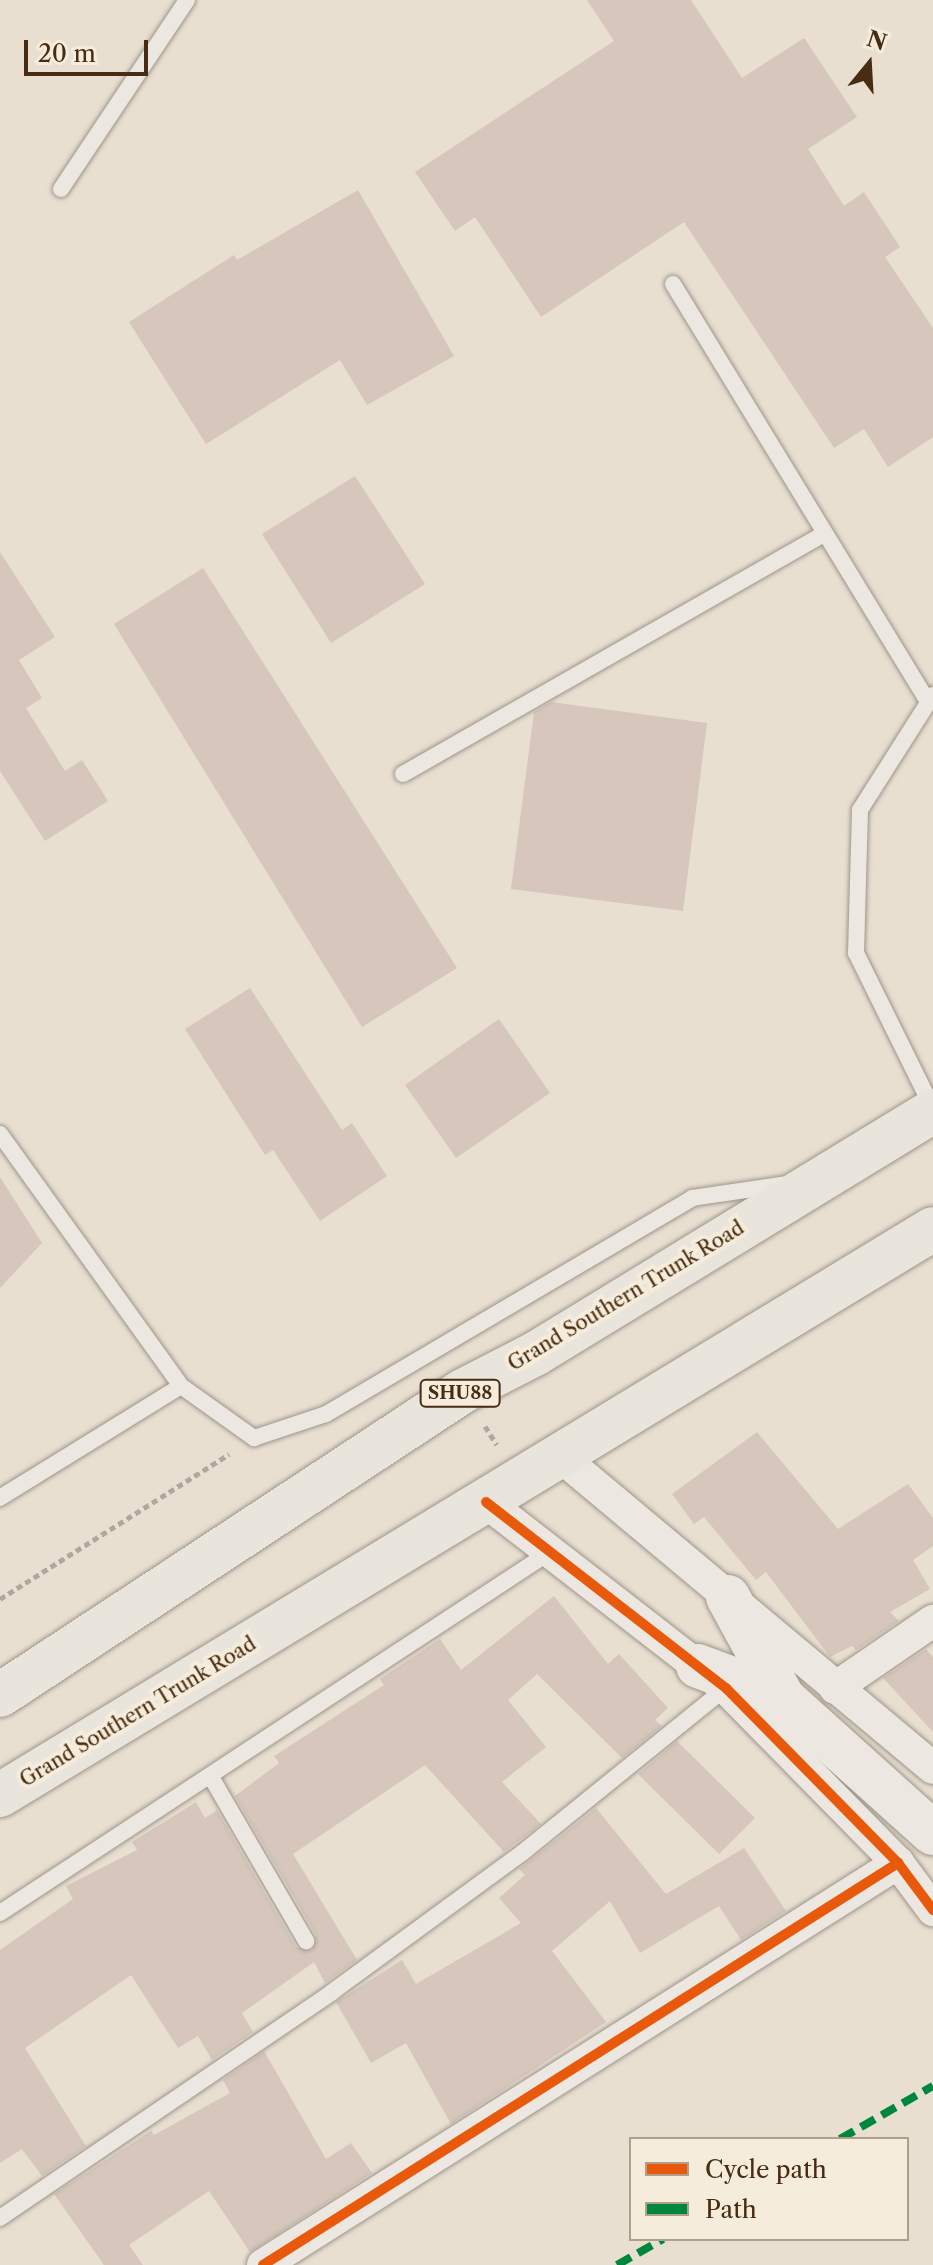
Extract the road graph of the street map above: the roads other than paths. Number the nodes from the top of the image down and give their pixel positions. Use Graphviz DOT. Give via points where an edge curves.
graph roads {
  1 [pos="187,0"];
  2 [pos="61,189"];
  3 [pos="673,284"];
  4 [pos="824,534"];
  5 [pos="930,697"];
  6 [pos="403,774"];
  7 [pos="933,1110"];
  8 [pos="0,1134"];
  9 [pos="820,1179"];
  10 [pos="933,1229"];
  11 [pos="181,1386"];
  12 [pos="560,1456"];
  13 [pos="0,1498"];
  14 [pos="486,1502"];
  15 [pos="550,1552"];
  16 [pos="728,1597"];
  17 [pos="933,1621"];
  18 [pos="712,1677"];
  19 [pos="835,1688"];
  20 [pos="0,1695"];
  21 [pos="783,1698"];
  22 [pos="933,1768"];
  23 [pos="211,1777"];
  24 [pos="0,1795"];
  25 [pos="933,1833"];
  26 [pos="898,1863"];
  27 [pos="933,1910"];
  28 [pos="0,1913"];
  29 [pos="306,1941"];
  30 [pos="0,2218"];
  31 [pos="263,2265"];
  1 -- 2 [label="lane"];
  3 -- 4 [label="lane"];
  4 -- 5 [label="lane"];
  4 -- 6 [label="lane"];
  5 -- 7 [label="lane" via="860,810 856,953"];
  7 -- 9 [label="main road, Grand Southern Trunk Road / SHU88"];
  8 -- 11 [label="lane"];
  9 -- 11 [label="lane" via="692,1198 326,1414 254,1438"];
  9 -- 20 [label="main road, Grand Southern Trunk Road / SHU88" via="535,1354 463,1391"];
  10 -- 12 [label="main road, Grand Southern Trunk Road"];
  11 -- 13 [label="lane"];
  12 -- 14 [label="main road, Grand Southern Trunk Road"];
  12 -- 16 [label="street"];
  14 -- 15 [label="street"];
  14 -- 24 [label="main road, Grand Southern Trunk Road"];
  15 -- 18 [label="street"];
  15 -- 23 [label="lane"];
  16 -- 19 [label="street"];
  16 -- 21 [label="street"];
  17 -- 19 [label="street"];
  18 -- 21 [label="street"];
  18 -- 26 [label="street"];
  18 -- 30 [label="lane" via="522,1853 332,1992"];
  19 -- 22 [label="street"];
  21 -- 25 [label="street"];
  23 -- 28 [label="lane"];
  23 -- 29 [label="lane"];
  26 -- 27 [label="street"];
  26 -- 31 [label="street"];
}
